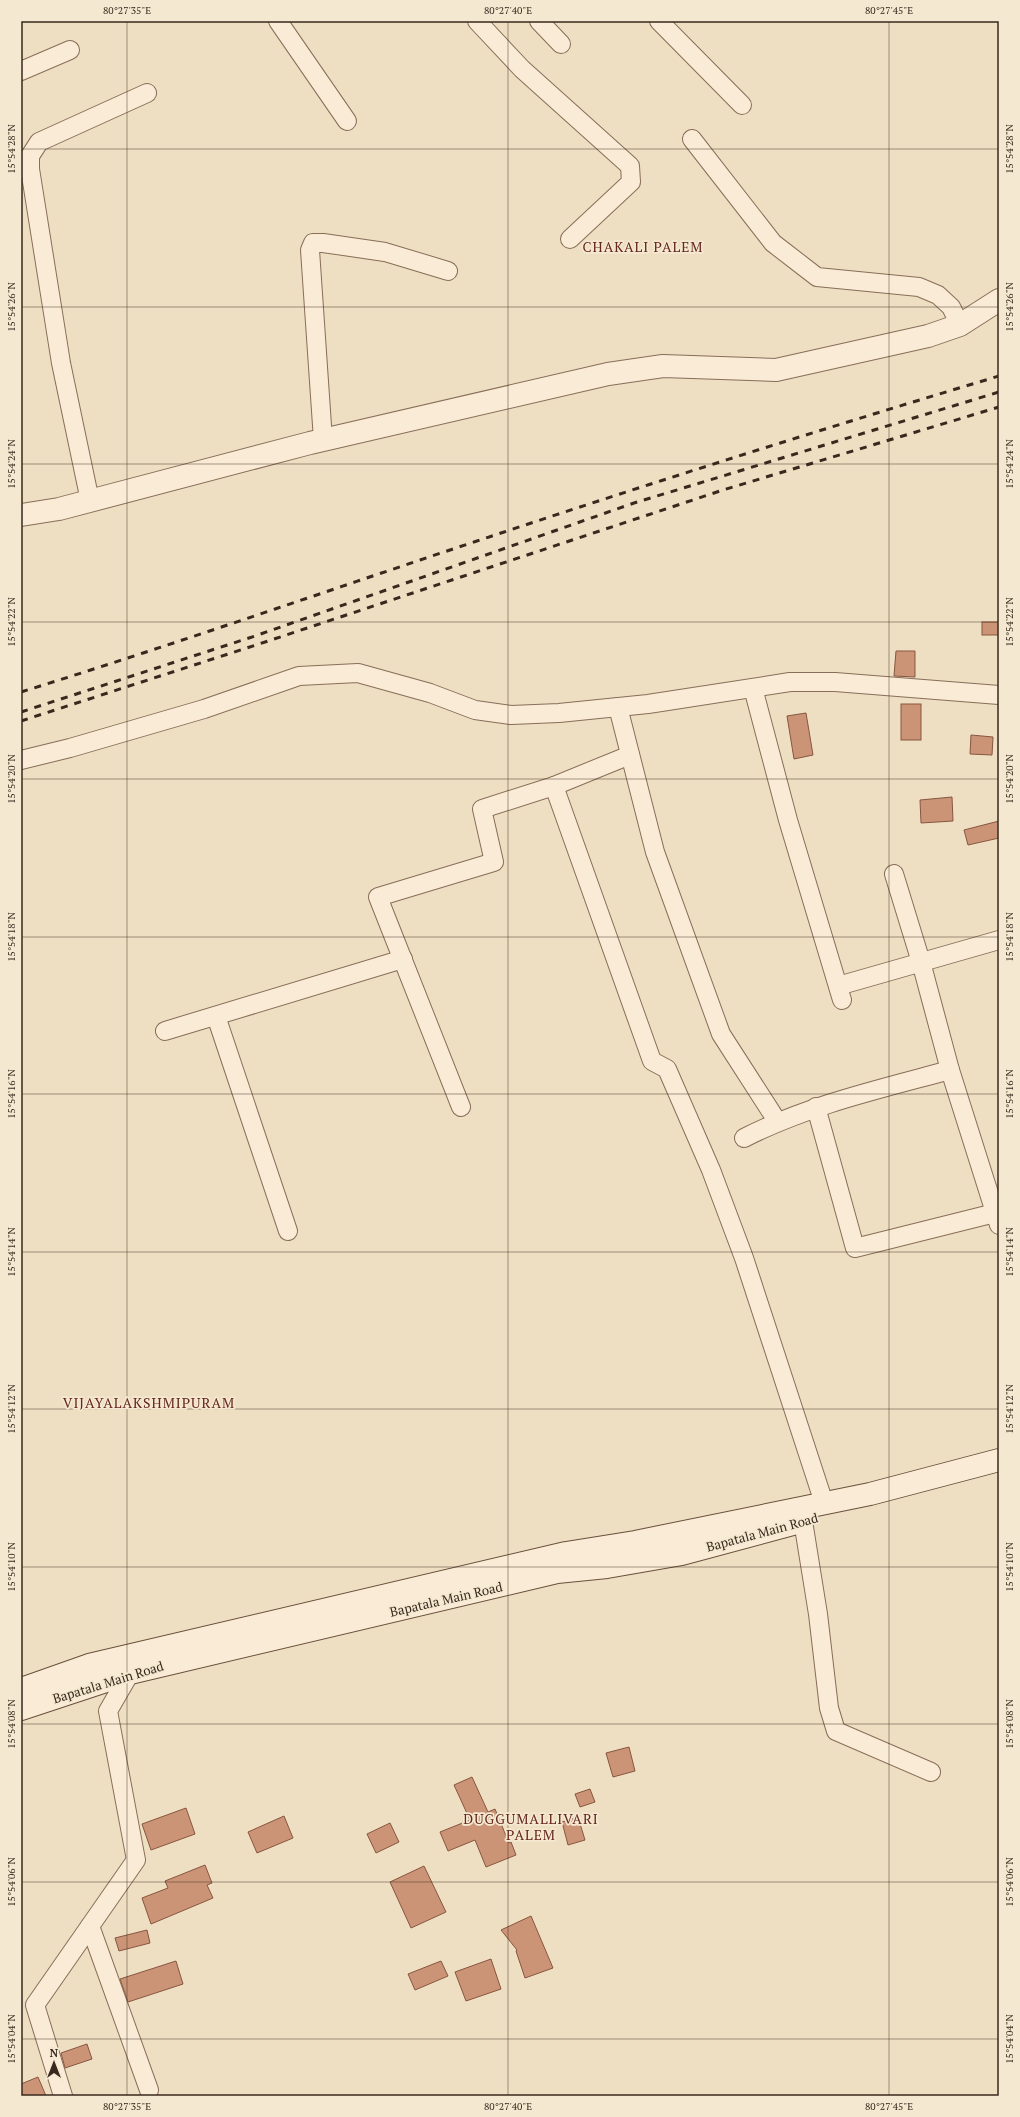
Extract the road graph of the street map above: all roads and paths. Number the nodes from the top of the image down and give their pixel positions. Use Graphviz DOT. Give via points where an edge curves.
graph roads {
  1 [pos="278,21"];
  2 [pos="477,21"];
  3 [pos="539,21"];
  4 [pos="659,21"];
  5 [pos="561,44"];
  6 [pos="70,50"];
  7 [pos="21,71"];
  8 [pos="147,93"];
  9 [pos="742,105"];
  10 [pos="347,121"];
  11 [pos="692,139"];
  12 [pos="570,239"];
  13 [pos="448,271"];
  14 [pos="999,300"];
  15 [pos="960,325"];
  16 [pos="323,440"];
  17 [pos="90,501"];
  18 [pos="21,515"];
  19 [pos="753,688"];
  20 [pos="999,695"];
  21 [pos="618,707"];
  22 [pos="630,755"];
  23 [pos="21,760"];
  24 [pos="554,786"];
  25 [pos="894,874"];
  26 [pos="999,940"];
  27 [pos="403,959"];
  28 [pos="921,962"];
  29 [pos="216,1016"];
  30 [pos="165,1031"];
  31 [pos="950,1070"];
  32 [pos="461,1107"];
  33 [pos="816,1107"];
  34 [pos="777,1121"];
  35 [pos="744,1138"];
  36 [pos="998,1216"];
  37 [pos="288,1231"];
  38 [pos="999,1460"];
  39 [pos="870,1494"];
  40 [pos="824,1503"];
  41 [pos="800,1515"];
  42 [pos="130,1673"];
  43 [pos="21,1689"];
  44 [pos="21,1709"];
  45 [pos="931,1772"];
  46 [pos="90,1926"];
  47 [pos="149,2090"];
  48 [pos="63,2096"];
  1 -- 10 [label="street"];
  2 -- 12 [label="street" via="522,69 630,166 631,182"];
  3 -- 5 [label="street"];
  4 -- 9 [label="street"];
  6 -- 7 [label="street"];
  8 -- 17 [label="street" via="39,142 30,156 61,362"];
  11 -- 15 [label="street" via="773,244 817,277 919,287 938,295 951,307"];
  13 -- 16 [label="street" via="385,252 313,243 310,250"];
  14 -- 15 [label="main road"];
  15 -- 16 [label="main road" via="928,336 776,370 662,366 608,374"];
  16 -- 17 [label="main road"];
  17 -- 18 [label="main road"];
  19 -- 20 [label="street" via="790,682 834,682"];
  19 -- 21 [label="street"];
  19 -- 28 [label="street" via="788,820 840,993"];
  21 -- 22 [label="street"];
  21 -- 23 [label="street" via="511,715 475,710 430,692 358,673 299,676 204,709"];
  22 -- 24 [label="street"];
  22 -- 34 [label="street" via="655,852 721,1034"];
  24 -- 27 [label="street" via="482,809 494,862 378,897"];
  24 -- 40 [label="street" via="652,1061 667,1069 741,1250"];
  25 -- 28 [label="street"];
  26 -- 28 [label="street"];
  27 -- 29 [label="street"];
  27 -- 32 [label="street"];
  28 -- 31 [label="street"];
  29 -- 30 [label="street"];
  29 -- 37 [label="street"];
  31 -- 33 [label="street"];
  31 -- 36 [label="street"];
  33 -- 34 [label="street"];
  33 -- 36 [label="street" via="855,1248"];
  34 -- 35 [label="street"];
  38 -- 39 [label="main road, Bapatala Main Road"];
  39 -- 40 [label="main road, Bapatala Main Road"];
  39 -- 41 [label="main road, Bapatala Main Road" via="846,1510"];
  40 -- 41 [label="main road, Bapatala Main Road"];
  41 -- 42 [label="main road, Bapatala Main Road" via="682,1554 607,1567 557,1572"];
  41 -- 43 [label="main road, Bapatala Main Road" via="566,1553 89,1665"];
  41 -- 45 [label="street" via="818,1614 829,1708 836,1731"];
  42 -- 44 [label="main road, Bapatala Main Road"];
  42 -- 46 [label="street" via="108,1711 136,1860"];
  46 -- 47 [label="street"];
  46 -- 48 [label="street" via="35,2005"];
}
